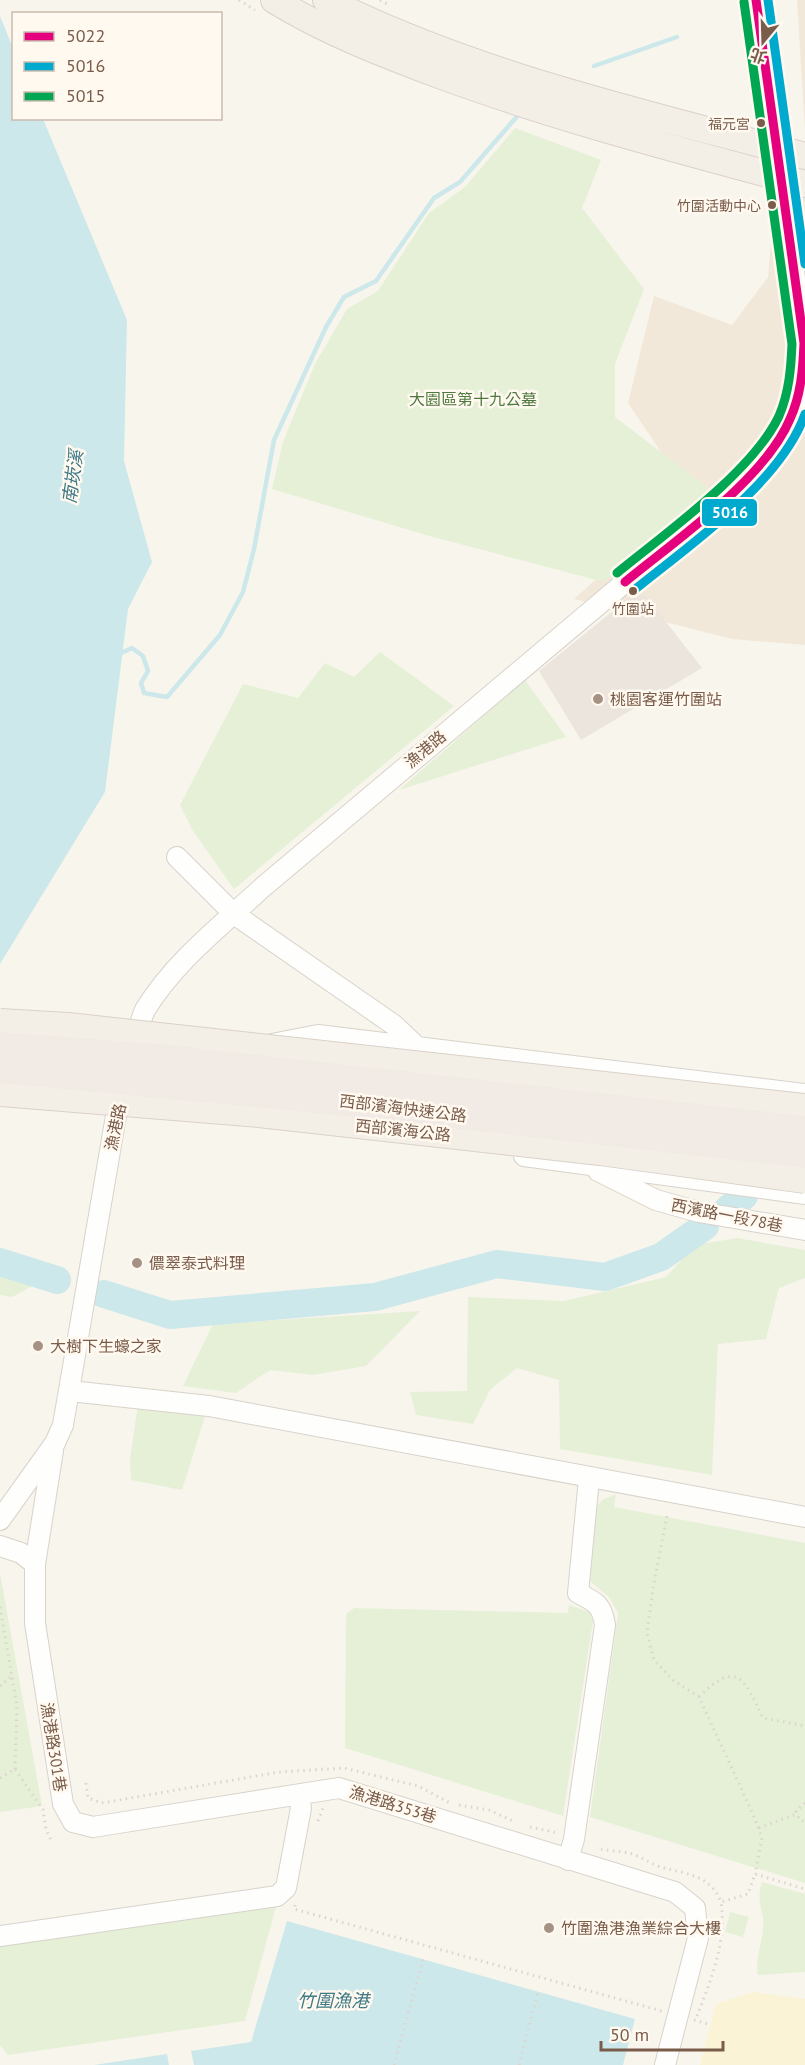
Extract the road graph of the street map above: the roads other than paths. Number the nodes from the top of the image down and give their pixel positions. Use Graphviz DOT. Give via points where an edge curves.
graph roads {
  1 [pos="274,0"];
  2 [pos="326,0"];
  3 [pos="756,0"];
  4 [pos="777,148"];
  5 [pos="805,156"];
  6 [pos="793,181"];
  7 [pos="805,360"];
  8 [pos="177,857"];
  9 [pos="234,914"];
  10 [pos="0,1022"];
  11 [pos="135,1044"];
  12 [pos="414,1044"];
  13 [pos="0,1046"];
  14 [pos="0,1069"];
  15 [pos="124,1086"];
  16 [pos="0,1093"];
  17 [pos="805,1094"];
  18 [pos="805,1107"];
  19 [pos="805,1130"];
  20 [pos="805,1154"];
  21 [pos="585,1164"];
  22 [pos="805,1180"];
  23 [pos="805,1194"];
  24 [pos="805,1230"];
  25 [pos="70,1391"];
  26 [pos="55,1443"];
  27 [pos="589,1479"];
  28 [pos="805,1517"];
  29 [pos="0,1520"];
  30 [pos="0,1546"];
  31 [pos="35,1564"];
  32 [pos="299,1795"];
  33 [pos="568,1860"];
  34 [pos="0,1936"];
  35 [pos="665,2065"];
  1 -- 6 [label="main road" via="379,52 494,96"];
  2 -- 4 [label="main road" via="384,28 504,73 619,108"];
  3 -- 4 [label="street, 漁港路"];
  4 -- 5 [label="main road"];
  4 -- 6 [label="street, 漁港路"];
  6 -- 7 [label="street, 漁港路"];
  7 -- 9 [label="street, 漁港路" via="798,405 788,431 756,472"];
  8 -- 9 [label="street"];
  9 -- 11 [label="street, 漁港路" via="171,975 144,1012"];
  9 -- 12 [label="street" via="394,1025"];
  10 -- 18 [label="main road, bridge" via="80,1027"];
  11 -- 12 [label="street" via="231,1052 318,1035"];
  11 -- 15 [label="street, 漁港路"];
  12 -- 17 [label="street"];
  13 -- 19 [label="highway, 西部濱海快速公路, bridge" via="159,1058"];
  14 -- 20 [label="highway, 西部濱海快速公路, bridge" via="338,1101"];
  15 -- 21 [label="street" via="230,1095 340,1130"];
  15 -- 25 [label="street, 漁港路"];
  16 -- 22 [label="main road, 西部濱海公路, bridge" via="259,1114 600,1152"];
  21 -- 23 [label="street"];
  21 -- 24 [label="street, 西濱路一段78巷" via="656,1200 699,1212"];
  25 -- 26 [label="street, 漁港路"];
  25 -- 27 [label="street" via="209,1406"];
  26 -- 29 [label="street, 漁港路"];
  26 -- 31 [label="street, 漁港路301巷"];
  27 -- 28 [label="street"];
  27 -- 33 [label="street" via="578,1593 602,1610 605,1625"];
  30 -- 31 [label="street" via="21,1553"];
  31 -- 32 [label="street, 漁港路301巷" via="35,1623 63,1804 73,1822 93,1827"];
  32 -- 33 [label="street, 漁港路353巷" via="339,1788 358,1791"];
  32 -- 34 [label="street" via="301,1808 286,1888 277,1896"];
  33 -- 35 [label="street, 漁港路353巷" via="675,1892 694,1908 698,1938"];
}
